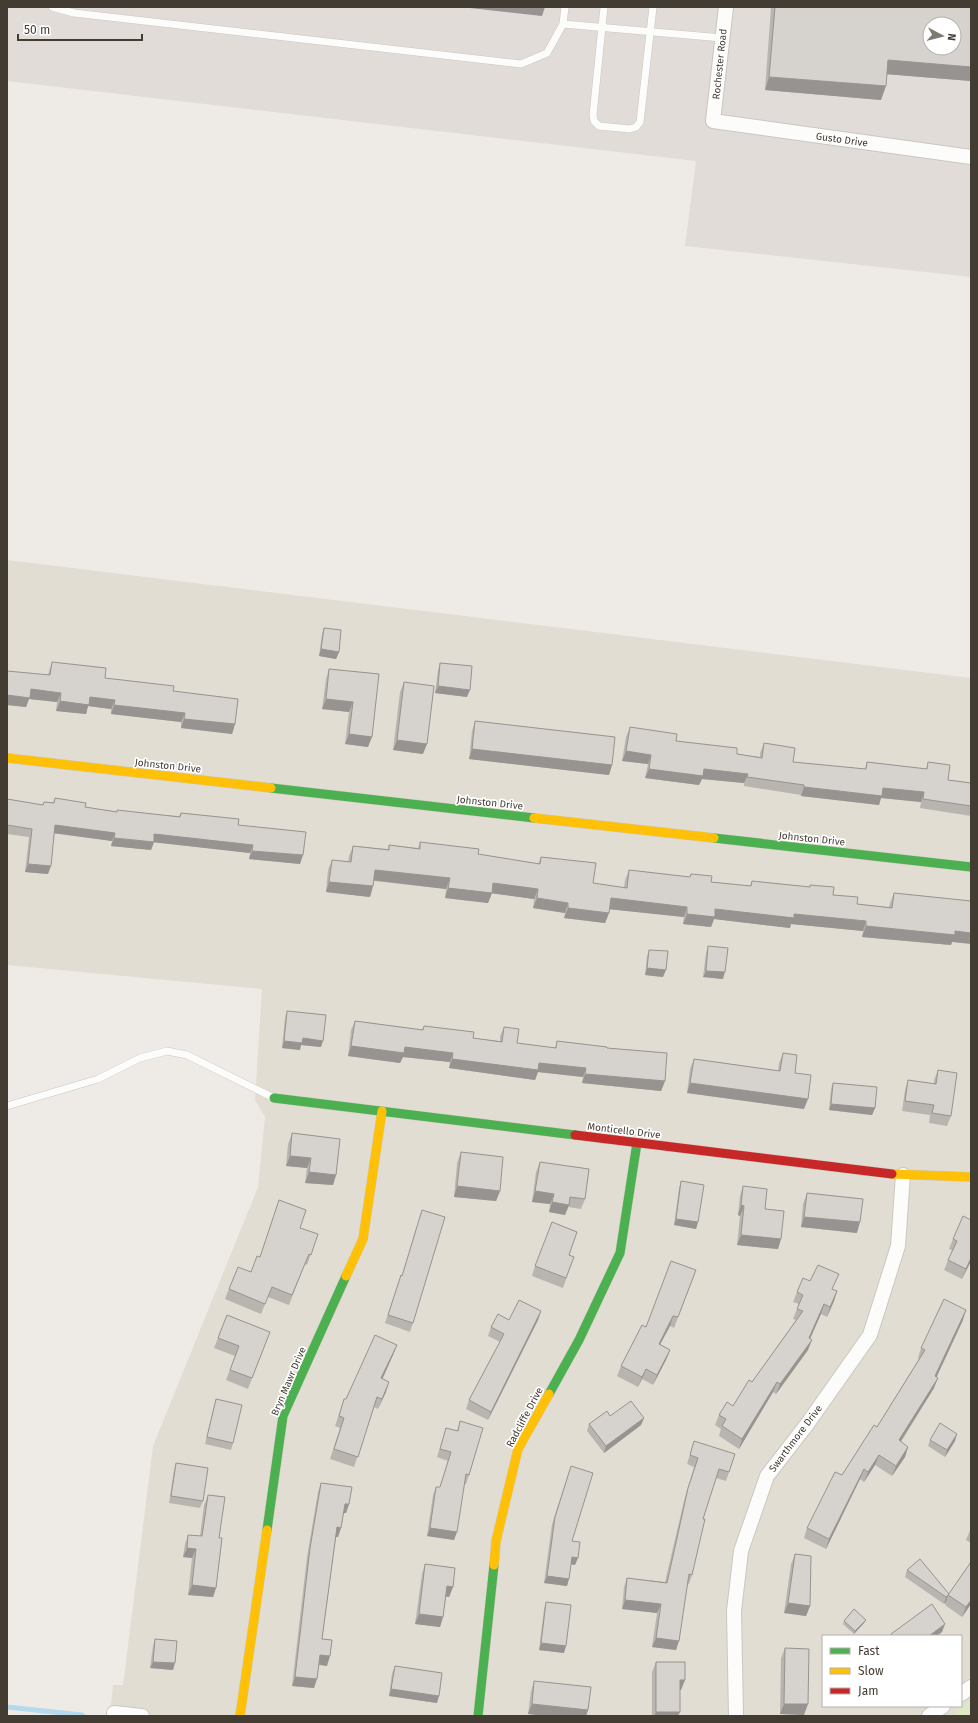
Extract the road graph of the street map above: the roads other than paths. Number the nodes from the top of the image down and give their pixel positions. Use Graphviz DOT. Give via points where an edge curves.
graph roads {
  1 [pos="52,7"];
  2 [pos="565,7"];
  3 [pos="604,7"];
  4 [pos="653,7"];
  5 [pos="726,7"];
  6 [pos="563,24"];
  7 [pos="602,27"];
  8 [pos="651,32"];
  9 [pos="722,38"];
  10 [pos="713,121"];
  11 [pos="971,157"];
  12 [pos="7,758"];
  13 [pos="971,867"];
  14 [pos="274,1098"];
  15 [pos="7,1106"];
  16 [pos="382,1111"];
  17 [pos="637,1143"];
  18 [pos="903,1175"];
  19 [pos="971,1177"];
  20 [pos="971,1687"];
  21 [pos="962,1693"];
  22 [pos="942,1707"];
  23 [pos="114,1713"];
  24 [pos="142,1716"];
  25 [pos="240,1716"];
  26 [pos="478,1716"];
  27 [pos="736,1716"];
  28 [pos="929,1716"];
  1 -- 6 [label="lane" via="74,13 521,64 547,53"];
  2 -- 6 [label="lane"];
  3 -- 7 [label="lane"];
  4 -- 8 [label="lane"];
  5 -- 9 [label="street, Rochester Road"];
  6 -- 7 [label="lane"];
  7 -- 8 [label="lane"];
  7 -- 8 [label="lane" via="594,121 599,126 630,130 640,122"];
  8 -- 9 [label="lane"];
  9 -- 10 [label="street, Rochester Road"];
  10 -- 11 [label="street, Gusto Drive"];
  12 -- 13 [label="street, Johnston Drive"];
  14 -- 15 [label="lane" via="187,1055 167,1051 140,1058 98,1079"];
  14 -- 16 [label="street, Monticello Drive"];
  16 -- 17 [label="street, Monticello Drive"];
  16 -- 25 [label="street, Bryn Mawr Drive" via="363,1238 283,1416"];
  17 -- 18 [label="street, Monticello Drive"];
  17 -- 26 [label="street, Radcliffe Drive" via="620,1253 579,1340 518,1448 496,1541"];
  18 -- 19 [label="street, Monticello Drive"];
  18 -- 27 [label="street, Swarthmore Drive" via="898,1246 870,1335 767,1476 741,1551 734,1611"];
  20 -- 21 [label="street"];
  22 -- 28 [label="street"];
  23 -- 24 [label="street"];
}
